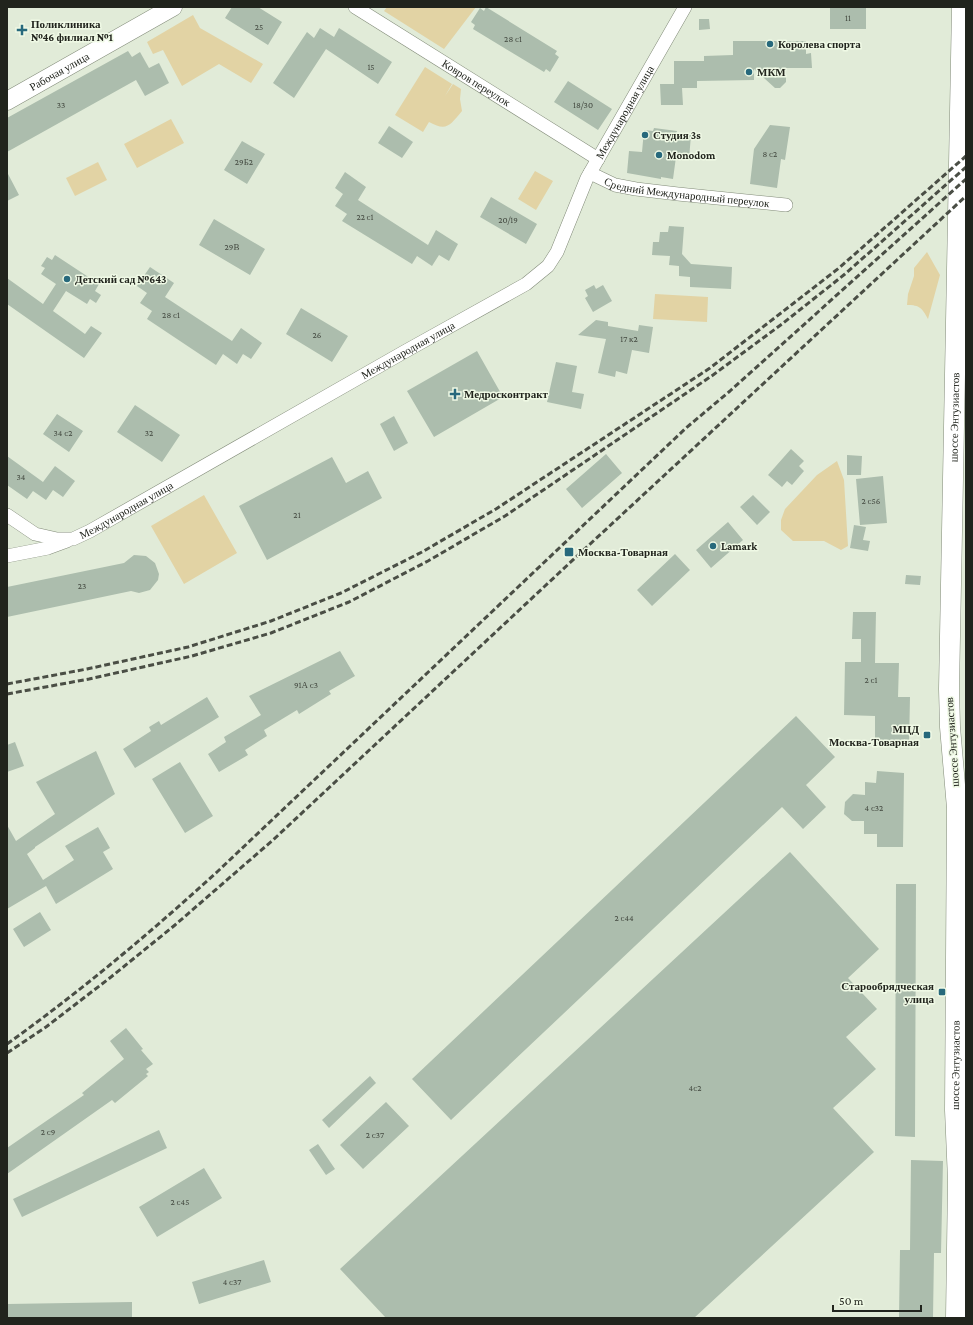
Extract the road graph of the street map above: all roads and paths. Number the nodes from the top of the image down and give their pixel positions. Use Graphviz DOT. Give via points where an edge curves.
graph roads {
  1 [pos="173,7"];
  2 [pos="355,7"];
  3 [pos="685,7"];
  4 [pos="962,7"];
  5 [pos="7,101"];
  6 [pos="598,159"];
  7 [pos="590,173"];
  8 [pos="786,205"];
  9 [pos="7,515"];
  10 [pos="72,539"];
  11 [pos="7,556"];
  12 [pos="955,1315"];
  1 -- 5 [label="street, Рабочая улица"];
  2 -- 6 [label="street, Ковров переулок"];
  3 -- 6 [label="street, Международная улица"];
  4 -- 12 [label="main road, шоссе Энтузиастов" via="949,689 957,808 955,1110 958,1180"];
  6 -- 7 [label="street, Международная улица"];
  7 -- 8 [label="street, Средний Международный переулок" via="615,185 636,189"];
  7 -- 10 [label="street, Международная улица" via="557,252 548,266 526,284 90,532"];
  9 -- 10 [label="street, Международная улица" via="36,534 57,539"];
  10 -- 11 [label="street" via="48,548"];
}
